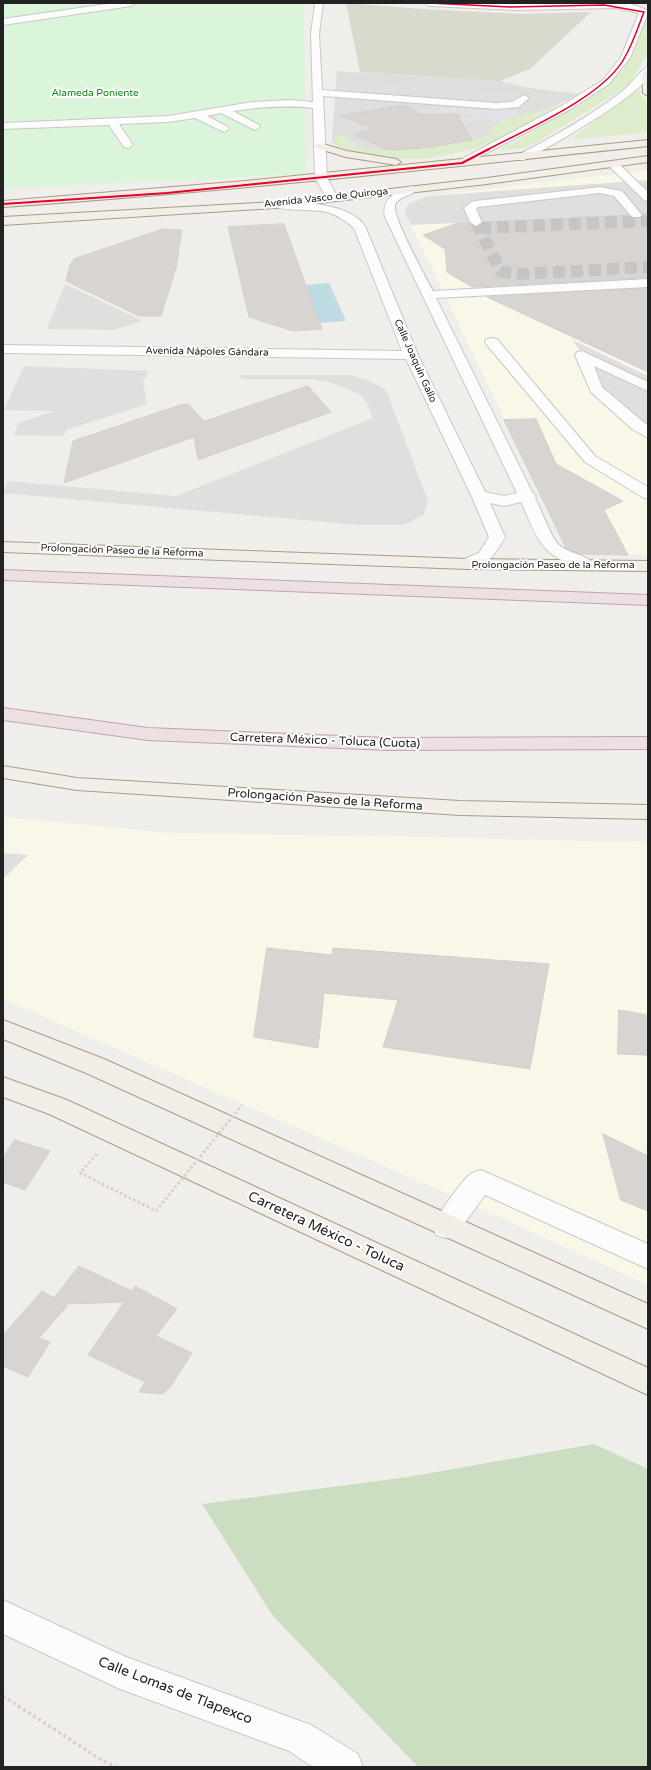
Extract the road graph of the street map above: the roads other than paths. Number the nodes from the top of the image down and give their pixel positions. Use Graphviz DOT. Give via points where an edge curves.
graph roads {
  1 [pos="73,3"];
  2 [pos="131,3"];
  3 [pos="318,3"];
  4 [pos="429,3"];
  5 [pos="588,3"];
  6 [pos="648,4"];
  7 [pos="613,5"];
  8 [pos="577,6"];
  9 [pos="85,10"];
  10 [pos="3,16"];
  11 [pos="647,71"];
  12 [pos="318,92"];
  13 [pos="648,93"];
  14 [pos="318,106"];
  15 [pos="223,110"];
  16 [pos="198,114"];
  17 [pos="168,119"];
  18 [pos="143,120"];
  19 [pos="112,121"];
  20 [pos="3,126"];
  21 [pos="255,127"];
  22 [pos="184,129"];
  23 [pos="224,129"];
  24 [pos="152,130"];
  25 [pos="648,143"];
  26 [pos="128,144"];
  27 [pos="320,146"];
  28 [pos="520,158"];
  29 [pos="648,160"];
  30 [pos="462,163"];
  31 [pos="447,164"];
  32 [pos="613,164"];
  33 [pos="322,178"];
  34 [pos="412,189"];
  35 [pos="332,198"];
  36 [pos="648,198"];
  37 [pos="3,204"];
  38 [pos="275,205"];
  39 [pos="636,215"];
  40 [pos="3,221"];
  41 [pos="476,222"];
  42 [pos="394,225"];
  43 [pos="359,226"];
  44 [pos="648,283"];
  45 [pos="429,295"];
  46 [pos="492,342"];
  47 [pos="3,349"];
  48 [pos="411,355"];
  49 [pos="648,387"];
  50 [pos="648,433"];
  51 [pos="648,494"];
  52 [pos="479,495"];
  53 [pos="528,496"];
  54 [pos="3,547"];
  55 [pos="468,564"];
  56 [pos="586,565"];
  57 [pos="648,566"];
  58 [pos="3,575"];
  59 [pos="648,600"];
  60 [pos="3,714"];
  61 [pos="648,743"];
  62 [pos="3,772"];
  63 [pos="648,812"];
  64 [pos="3,1029"];
  65 [pos="3,1087"];
  66 [pos="446,1227"];
  67 [pos="648,1257"];
  68 [pos="648,1317"];
  69 [pos="648,1382"];
  70 [pos="3,1617"];
  71 [pos="345,1767"];
  1 -- 9 [label="street"];
  2 -- 9 [label="street"];
  3 -- 12 [label="street" via="315,34"];
  4 -- 8 [label="street" via="518,7"];
  5 -- 8 [label="street"];
  6 -- 7 [label="street"];
  7 -- 8 [label="street"];
  7 -- 30 [label="street" via="644,12 625,58 606,82 567,108"];
  9 -- 10 [label="street" via="13,20"];
  11 -- 13 [label="main road"];
  11 -- 28 [label="street" via="632,88 548,144"];
  12 -- 12 [label="street" via="496,106 515,105 524,98 386,89"];
  12 -- 14 [label="street"];
  14 -- 15 [label="street" via="291,103 252,105"];
  14 -- 27 [label="street"];
  15 -- 16 [label="street"];
  15 -- 21 [label="street"];
  16 -- 17 [label="street"];
  16 -- 23 [label="street"];
  17 -- 18 [label="street"];
  17 -- 22 [label="street"];
  18 -- 19 [label="street"];
  18 -- 24 [label="street"];
  19 -- 20 [label="street"];
  19 -- 26 [label="street"];
  25 -- 28 [label="main road, Avenida Vasco de Quiroga"];
  27 -- 31 [label="main road" via="346,154 390,162"];
  27 -- 33 [label="street"];
  28 -- 30 [label="main road, Avenida Vasco de Quiroga"];
  28 -- 34 [label="main road"];
  29 -- 32 [label="main road, Avenida Vasco de Quiroga"];
  30 -- 31 [label="main road, Avenida Vasco de Quiroga"];
  31 -- 33 [label="main road, Avenida Vasco de Quiroga"];
  32 -- 34 [label="main road, Avenida Vasco de Quiroga"];
  32 -- 36 [label="street"];
  33 -- 35 [label="street"];
  33 -- 37 [label="main road, Avenida Vasco de Quiroga" via="167,193"];
  34 -- 35 [label="main road, Avenida Vasco de Quiroga"];
  34 -- 42 [label="street" via="392,200 388,211"];
  35 -- 38 [label="main road, Avenida Vasco de Quiroga"];
  38 -- 40 [label="main road, Avenida Vasco de Quiroga"];
  38 -- 43 [label="street" via="324,208 349,216"];
  39 -- 41 [label="street" via="618,193 600,190 475,204 470,208"];
  42 -- 43 [label="street"];
  42 -- 45 [label="street"];
  43 -- 48 [label="street, Calle Joaquín Gallo"];
  44 -- 45 [label="street"];
  45 -- 53 [label="street"];
  46 -- 51 [label="street" via="590,458"];
  47 -- 48 [label="street, Avenida Nápoles Gándara"];
  48 -- 52 [label="street, Calle Joaquín Gallo"];
  49 -- 50 [label="street" via="582,355 596,389"];
  52 -- 53 [label="street" via="504,501"];
  52 -- 55 [label="street, Calle Joaquín Gallo" via="497,537 485,556"];
  53 -- 56 [label="street" via="550,544 563,556"];
  54 -- 55 [label="main road, Prolongación Paseo de la Reforma"];
  55 -- 56 [label="main road, Prolongación Paseo de la Reforma"];
  56 -- 57 [label="main road, Prolongación Paseo de la Reforma"];
  58 -- 59 [label="highway"];
  60 -- 61 [label="highway, Carretera México - Toluca (Cuota)" via="148,734 387,744"];
  62 -- 63 [label="main road, Prolongación Paseo de la Reforma" via="77,784 460,808"];
  64 -- 66 [label="main road" via="95,1066"];
  65 -- 69 [label="main road, Carretera México - Toluca" via="66,1110"];
  66 -- 67 [label="street" via="481,1181"];
  66 -- 68 [label="main road"];
  70 -- 71 [label="street, Calle Lomas de Tlapexco" via="120,1672 299,1737"];
}
